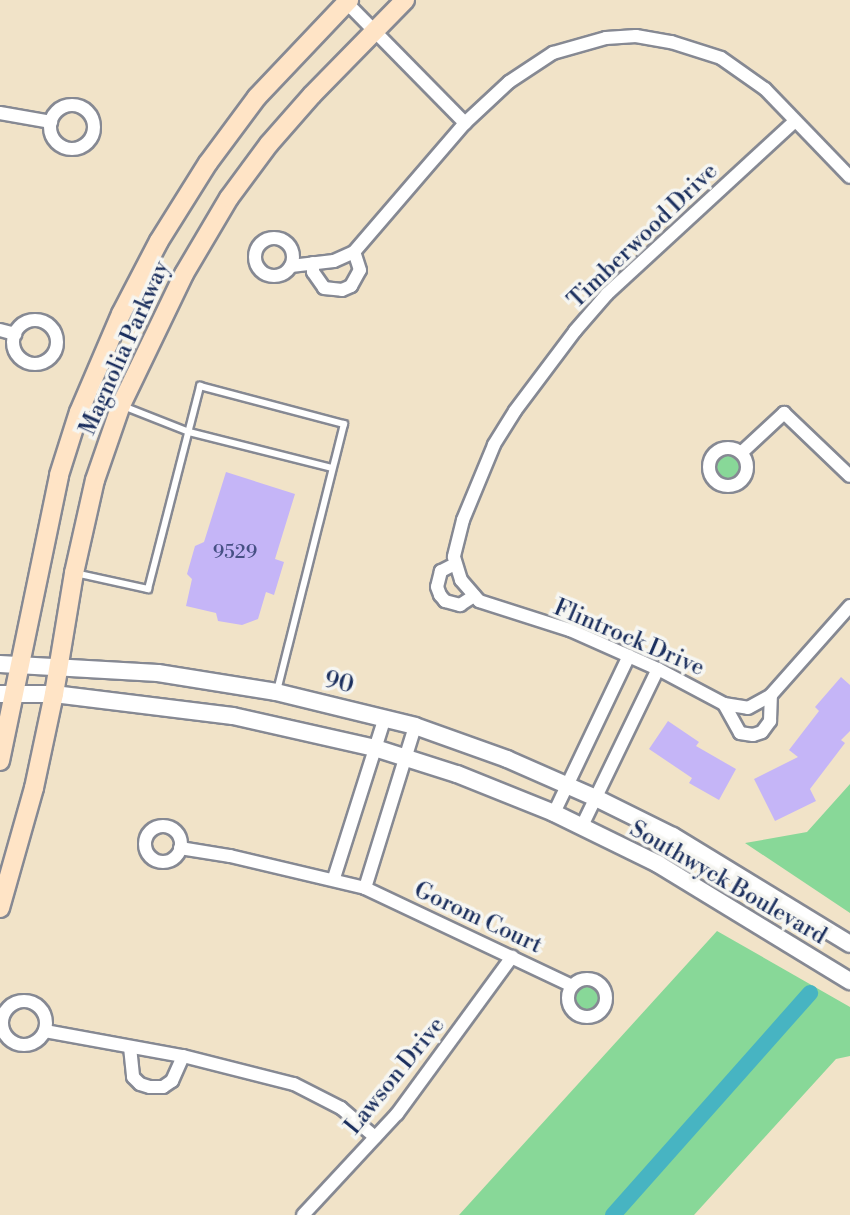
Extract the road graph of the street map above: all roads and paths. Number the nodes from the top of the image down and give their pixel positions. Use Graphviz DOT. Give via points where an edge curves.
graph roads {
  1 [pos="405,0"];
  2 [pos="347,1"];
  3 [pos="373,31"];
  4 [pos="0,113"];
  5 [pos="51,122"];
  6 [pos="794,122"];
  7 [pos="465,123"];
  8 [pos="850,177"];
  9 [pos="354,252"];
  10 [pos="313,263"];
  11 [pos="291,265"];
  12 [pos="0,330"];
  13 [pos="15,334"];
  14 [pos="121,405"];
  15 [pos="188,432"];
  16 [pos="741,453"];
  17 [pos="332,468"];
  18 [pos="850,476"];
  19 [pos="455,564"];
  20 [pos="74,573"];
  21 [pos="461,580"];
  22 [pos="474,596"];
  23 [pos="850,606"];
  24 [pos="629,656"];
  25 [pos="21,663"];
  26 [pos="0,664"];
  27 [pos="58,665"];
  28 [pos="658,669"];
  29 [pos="276,692"];
  30 [pos="8,694"];
  31 [pos="54,694"];
  32 [pos="771,695"];
  33 [pos="724,704"];
  34 [pos="385,717"];
  35 [pos="415,726"];
  36 [pos="375,748"];
  37 [pos="405,756"];
  38 [pos="0,761"];
  39 [pos="568,784"];
  40 [pos="596,798"];
  41 [pos="554,813"];
  42 [pos="582,826"];
  43 [pos="673,836"];
  44 [pos="180,848"];
  45 [pos="658,864"];
  46 [pos="334,878"];
  47 [pos="365,888"];
  48 [pos="0,908"];
  49 [pos="850,944"];
  50 [pos="512,957"];
  51 [pos="850,981"];
  52 [pos="572,986"];
  53 [pos="45,1031"];
  54 [pos="130,1047"];
  55 [pos="183,1056"];
  56 [pos="374,1137"];
  57 [pos="303,1215"];
  1 -- 3 [label="main road, Magnolia Parkway"];
  2 -- 3 [label="street"];
  2 -- 25 [label="main road, Magnolia Parkway" via="257,97 208,163 159,241 121,314 79,412 59,475"];
  3 -- 7 [label="street"];
  3 -- 14 [label="main road, Magnolia Parkway" via="269,144 229,198 184,274"];
  4 -- 5 [label="street"];
  6 -- 7 [label="street" via="765,89 721,58 636,36 606,37 553,53 509,82"];
  6 -- 8 [label="street"];
  6 -- 19 [label="street, Timberwood Drive" via="607,294 575,331 494,446 463,520"];
  7 -- 9 [label="street"];
  9 -- 10 [label="street" via="334,261"];
  9 -- 10 [label="street" via="359,270 351,286 342,290 324,288 313,272"];
  10 -- 11 [label="street"];
  12 -- 13 [label="street"];
  14 -- 15 [label="lane"];
  14 -- 20 [label="main road, Magnolia Parkway" via="95,480"];
  15 -- 17 [label="lane"];
  15 -- 17 [label="lane" via="200,386 344,424"];
  15 -- 20 [label="lane" via="148,589"];
  16 -- 18 [label="street" via="784,413"];
  17 -- 29 [label="lane"];
  19 -- 21 [label="street, Timberwood Drive"];
  19 -- 22 [label="street" via="441,571 439,595 452,605"];
  20 -- 27 [label="main road, Magnolia Parkway"];
  21 -- 22 [label="street, Flintrock Drive"];
  22 -- 24 [label="street, Flintrock Drive"];
  23 -- 32 [label="street"];
  24 -- 28 [label="street, Flintrock Drive"];
  24 -- 39 [label="street"];
  25 -- 26 [label="street, 90"];
  25 -- 27 [label="street, 90"];
  25 -- 30 [label="main road, Magnolia Parkway"];
  27 -- 29 [label="street, 90" via="158,673"];
  27 -- 31 [label="main road, Magnolia Parkway"];
  28 -- 33 [label="street, Flintrock Drive"];
  28 -- 40 [label="street"];
  29 -- 34 [label="street, 90"];
  30 -- 31 [label="street"];
  30 -- 38 [label="main road, Magnolia Parkway"];
  31 -- 36 [label="street" via="233,716"];
  31 -- 48 [label="main road, Magnolia Parkway" via="34,788"];
  32 -- 33 [label="street, Flintrock Drive" via="748,708"];
  32 -- 33 [label="street" via="770,721 753,735 740,733"];
  34 -- 35 [label="street, 90"];
  34 -- 36 [label="street"];
  35 -- 37 [label="street"];
  35 -- 39 [label="street, 90"];
  36 -- 37 [label="street"];
  36 -- 46 [label="street"];
  37 -- 41 [label="street"];
  37 -- 47 [label="street"];
  39 -- 40 [label="street, 90"];
  39 -- 41 [label="street"];
  40 -- 42 [label="street"];
  40 -- 43 [label="street, Southwyck Boulevard"];
  41 -- 42 [label="street"];
  42 -- 45 [label="street, Southwyck Boulevard"];
  43 -- 45 [label="street"];
  43 -- 49 [label="street, Southwyck Boulevard"];
  44 -- 46 [label="street, Gorom Court"];
  45 -- 51 [label="street, Southwyck Boulevard"];
  46 -- 47 [label="street, Gorom Court"];
  47 -- 50 [label="street, Gorom Court"];
  50 -- 52 [label="street, Gorom Court"];
  50 -- 56 [label="street, Lawson Drive" via="397,1114"];
  53 -- 54 [label="street"];
  54 -- 55 [label="street"];
  54 -- 55 [label="street" via="133,1077 150,1087 172,1081"];
  55 -- 56 [label="street" via="306,1089 341,1108"];
  56 -- 57 [label="street, Lawson Drive"];
}
